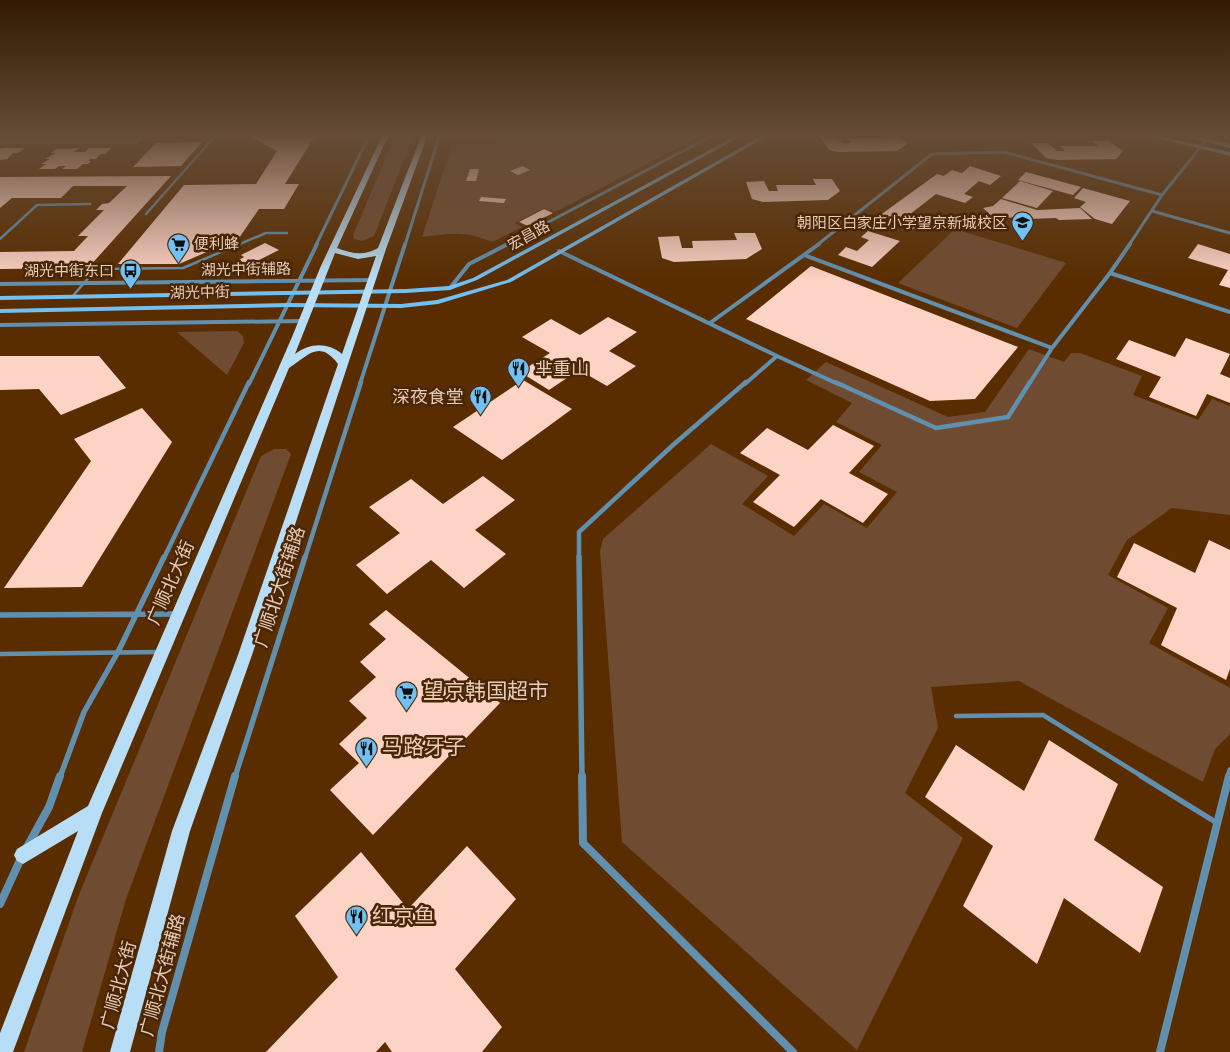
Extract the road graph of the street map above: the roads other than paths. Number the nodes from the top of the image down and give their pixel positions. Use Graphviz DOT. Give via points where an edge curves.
graph roads {
  1 [pos="173,183"];
  2 [pos="347,183"];
  3 [pos="363,183"];
  4 [pos="407,183"];
  5 [pos="424,183"];
  6 [pos="622,183"];
  7 [pos="652,183"];
  8 [pos="680,183"];
  9 [pos="895,183"];
  10 [pos="1118,183"];
  11 [pos="1172,183"];
  12 [pos="1162,195"];
  13 [pos="90,204"];
  14 [pos="1152,211"];
  15 [pos="146,214"];
  16 [pos="287,233"];
  17 [pos="1230,233"];
  18 [pos="0,239"];
  19 [pos="333,249"];
  20 [pos="382,249"];
  21 [pos="559,251"];
  22 [pos="804,255"];
  23 [pos="1110,272"];
  24 [pos="373,280"];
  25 [pos="300,281"];
  26 [pos="83,283"];
  27 [pos="0,284"];
  28 [pos="450,288"];
  29 [pos="389,291"];
  30 [pos="294,292"];
  31 [pos="314,293"];
  32 [pos="72,297"];
  33 [pos="0,298"];
  34 [pos="367,299"];
  35 [pos="288,305"];
  36 [pos="385,306"];
  37 [pos="401,306"];
  38 [pos="0,311"];
  39 [pos="1230,312"];
  40 [pos="280,321"];
  41 [pos="303,321"];
  42 [pos="710,323"];
  43 [pos="0,325"];
  44 [pos="1052,348"];
  45 [pos="777,356"];
  46 [pos="344,364"];
  47 [pos="285,367"];
  48 [pos="179,614"];
  49 [pos="0,615"];
  50 [pos="136,615"];
  51 [pos="118,652"];
  52 [pos="161,652"];
  53 [pos="0,654"];
  54 [pos="956,716"];
  55 [pos="1230,770"];
  56 [pos="94,812"];
  57 [pos="1217,823"];
  58 [pos="23,855"];
  59 [pos="0,904"];
  60 [pos="3,1052"];
  61 [pos="120,1052"];
  62 [pos="159,1052"];
  63 [pos="794,1052"];
  64 [pos="1160,1052"];
  1 -- 15 [label="lane"];
  2 -- 25 [label="street"];
  3 -- 19 [label="main road, 广顺北大街"];
  4 -- 20 [label="main road, 广顺北大街"];
  5 -- 29 [label="street, 广顺北大街辅路"];
  6 -- 28 [label="street" via="469,264"];
  7 -- 28 [label="main road, 宏昌路" via="475,279"];
  8 -- 21 [label="main road, 宏昌路"];
  9 -- 22 [label="street"];
  10 -- 12 [label="street"];
  11 -- 12 [label="street"];
  12 -- 14 [label="street"];
  13 -- 18 [label="lane" via="37,205"];
  14 -- 17 [label="street"];
  14 -- 23 [label="street"];
  16 -- 26 [label="lane" via="266,233 183,268 96,269"];
  19 -- 20 [label="main road" via="350,256 370,256"];
  19 -- 31 [label="main road, 广顺北大街"];
  20 -- 24 [label="main road, 广顺北大街"];
  21 -- 37 [label="main road, 宏昌路" via="509,281 438,302"];
  21 -- 42 [label="street"];
  22 -- 42 [label="street"];
  22 -- 44 [label="street"];
  23 -- 39 [label="street"];
  23 -- 44 [label="street"];
  24 -- 31 [label="street, 湖光中街辅路"];
  24 -- 34 [label="main road, 广顺北大街"];
  25 -- 26 [label="street, 湖光中街辅路"];
  25 -- 30 [label="street"];
  25 -- 31 [label="street, 湖光中街辅路"];
  26 -- 27 [label="street, 湖光中街辅路"];
  26 -- 32 [label="lane"];
  28 -- 29 [label="main road, 宏昌路"];
  29 -- 34 [label="main road, 宏昌路"];
  29 -- 36 [label="street, 广顺北大街辅路"];
  30 -- 31 [label="main road, 湖光中街"];
  30 -- 32 [label="main road, 湖光中街"];
  30 -- 35 [label="street"];
  31 -- 34 [label="main road, 湖光中街"];
  31 -- 34 [label="main road, 湖光中街"];
  31 -- 35 [label="main road, 湖光中街"];
  31 -- 41 [label="main road, 广顺北大街"];
  32 -- 33 [label="main road, 湖光中街"];
  34 -- 36 [label="main road, 湖光中街"];
  34 -- 46 [label="main road, 广顺北大街"];
  35 -- 38 [label="main road, 湖光中街"];
  35 -- 40 [label="street"];
  36 -- 37 [label="main road, 湖光中街"];
  36 -- 62 [label="street, 广顺北大街辅路" via="222,816"];
  40 -- 41 [label="street"];
  40 -- 43 [label="street"];
  40 -- 50 [label="street"];
  41 -- 47 [label="main road, 广顺北大街"];
  42 -- 45 [label="street"];
  44 -- 45 [label="street" via="1008,417 936,428"];
  45 -- 63 [label="street" via="673,445 579,532 583,843"];
  46 -- 47 [label="main road" via="333,350 321,347 297,356"];
  46 -- 61 [label="main road, 广顺北大街" via="181,831"];
  47 -- 48 [label="main road, 广顺北大街"];
  48 -- 50 [label="street"];
  48 -- 52 [label="main road, 广顺北大街"];
  49 -- 50 [label="street"];
  50 -- 51 [label="street"];
  51 -- 52 [label="lane"];
  51 -- 53 [label="lane"];
  51 -- 58 [label="street" via="84,712 49,807"];
  52 -- 56 [label="main road, 广顺北大街"];
  54 -- 57 [label="lane" via="1043,715"];
  55 -- 57 [label="street"];
  56 -- 58 [label="main road"];
  56 -- 60 [label="main road, 广顺北大街"];
  57 -- 64 [label="street"];
  58 -- 59 [label="street"];
}
